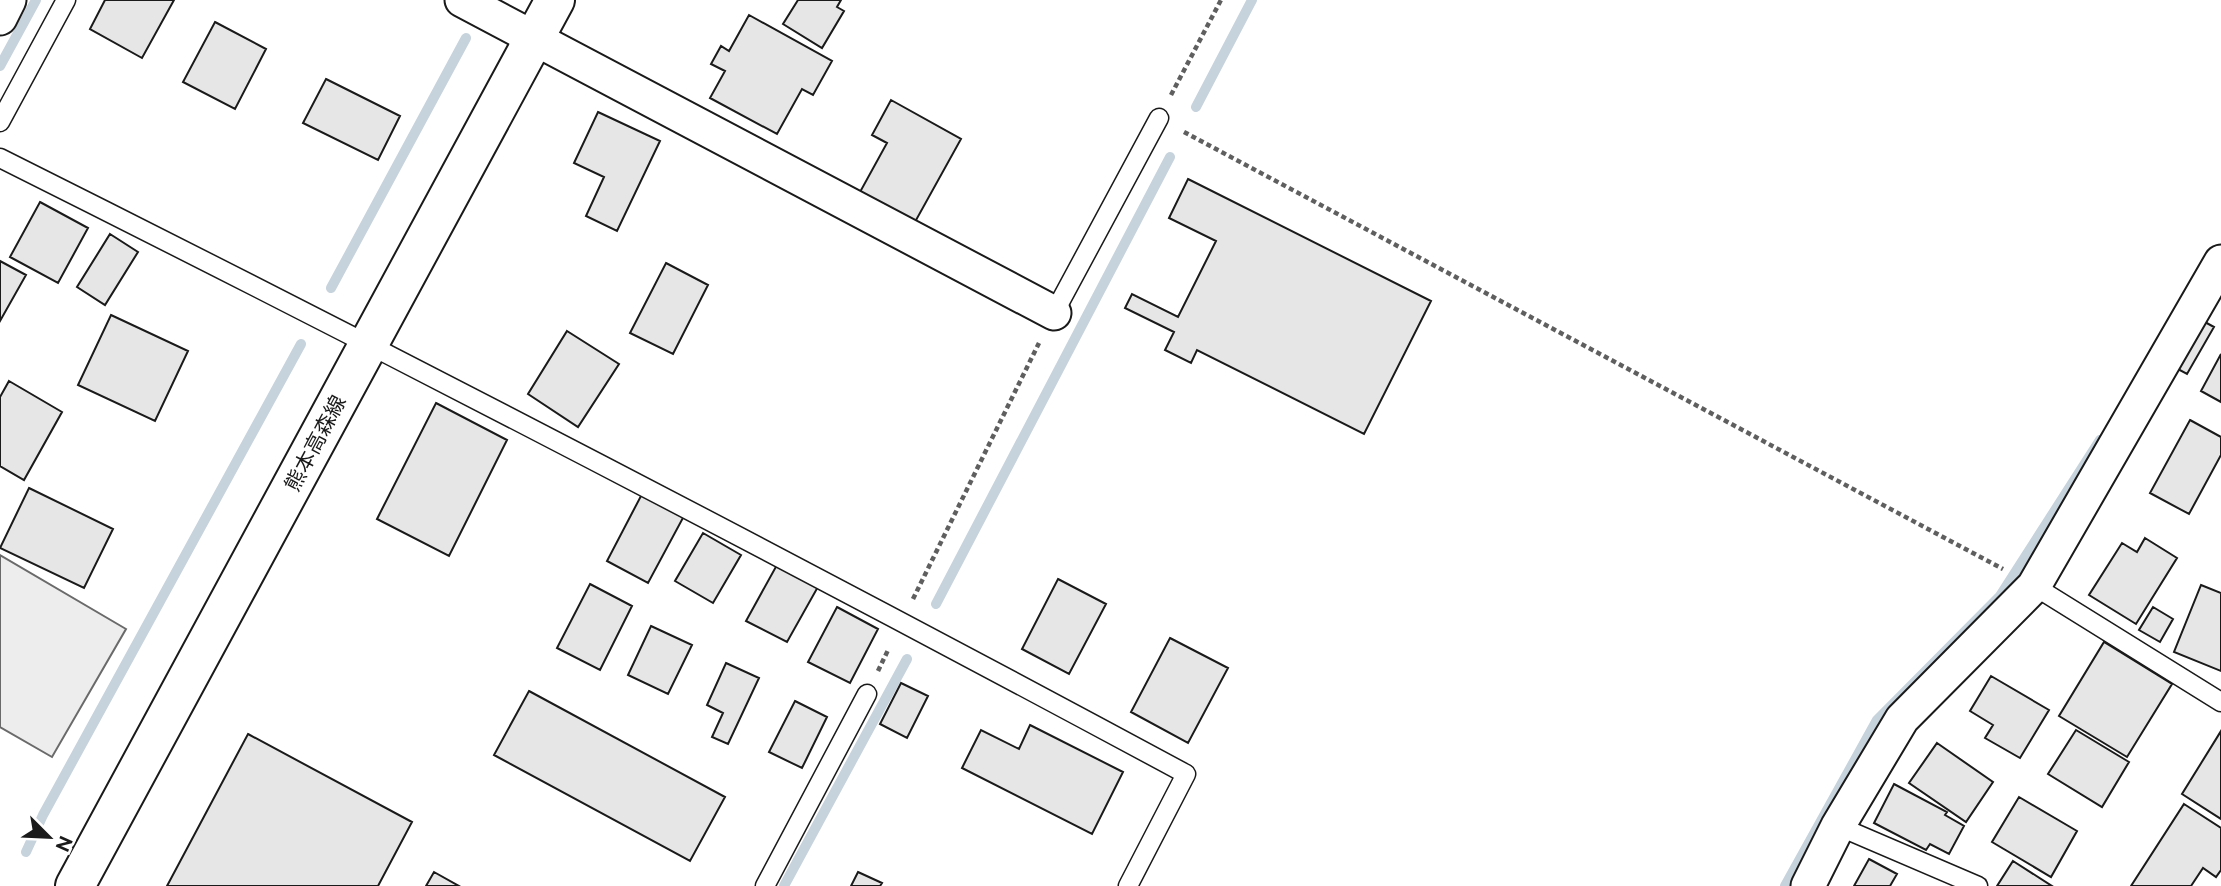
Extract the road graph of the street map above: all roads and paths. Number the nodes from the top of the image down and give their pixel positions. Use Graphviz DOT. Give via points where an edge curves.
graph roads {
  1 [pos="9,0"];
  2 [pos="66,0"];
  3 [pos="462,0"];
  4 [pos="555,0"];
  5 [pos="1221,0"];
  6 [pos="0,18"];
  7 [pos="534,39"];
  8 [pos="1159,118"];
  9 [pos="0,122"];
  10 [pos="0,158"];
  11 [pos="2221,262"];
  12 [pos="1055,313"];
  13 [pos="370,343"];
  14 [pos="2034,586"];
  15 [pos="902,621"];
  16 [pos="867,694"];
  17 [pos="2221,702"];
  18 [pos="1839,826"];
  19 [pos="75,886"];
  20 [pos="765,886"];
  21 [pos="1128,886"];
  22 [pos="1808,886"];
  23 [pos="1978,886"];
  1 -- 6 [label="street"];
  2 -- 9 [label="lane"];
  3 -- 7 [label="street"];
  4 -- 7 [label="main road, 熊本高森線"];
  5 -- 8 [label="path"];
  7 -- 12 [label="street"];
  7 -- 13 [label="main road, 熊本高森線"];
  8 -- 12 [label="lane"];
  8 -- 14 [label="path"];
  10 -- 13 [label="lane"];
  11 -- 14 [label="street"];
  12 -- 15 [label="path"];
  13 -- 15 [label="lane"];
  13 -- 19 [label="main road, 熊本高森線"];
  14 -- 17 [label="lane"];
  14 -- 18 [label="street" via="1902,719"];
  15 -- 16 [label="path"];
  15 -- 21 [label="lane" via="1186,774"];
  16 -- 20 [label="lane"];
  18 -- 22 [label="street"];
  18 -- 23 [label="lane"];
}
